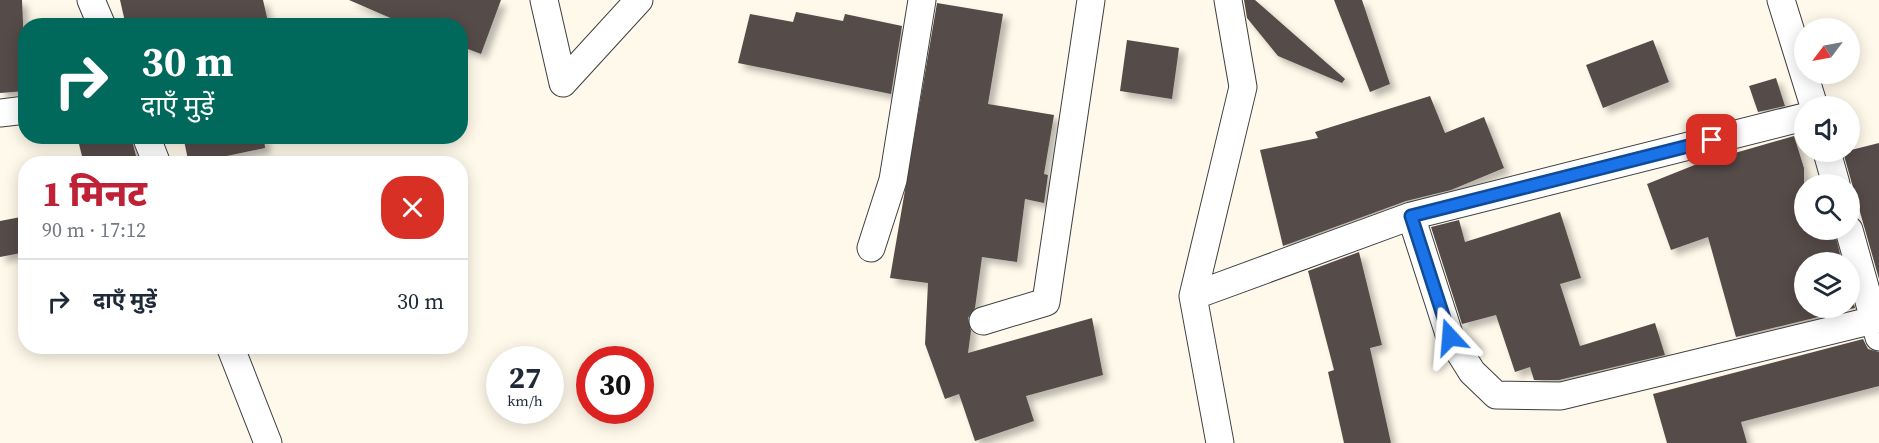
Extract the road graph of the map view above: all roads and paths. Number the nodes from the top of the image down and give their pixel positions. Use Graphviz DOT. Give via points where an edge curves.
graph roads {
  1 [pos="91,0"];
  2 [pos="544,0"];
  3 [pos="639,0"];
  4 [pos="922,0"];
  5 [pos="1091,0"];
  6 [pos="1228,0"];
  7 [pos="1781,0"];
  8 [pos="99,18"];
  9 [pos="1811,96"];
  10 [pos="18,111"];
  11 [pos="0,113"];
  12 [pos="1794,120"];
  13 [pos="1411,216"];
  14 [pos="1852,240"];
  15 [pos="871,248"];
  16 [pos="1193,296"];
  17 [pos="983,321"];
  18 [pos="1877,329"];
  19 [pos="233,354"];
  20 [pos="268,443"];
  21 [pos="1220,443"];
  1 -- 8 [label="street"];
  2 -- 3 [label="street" via="563,83"];
  4 -- 15 [label="street" via="893,180"];
  5 -- 17 [label="street" via="1046,302"];
  6 -- 16 [label="street" via="1243,87"];
  7 -- 9 [label="street"];
  10 -- 11 [label="street"];
  12 -- 13 [label="street"];
  13 -- 16 [label="street"];
  13 -- 18 [label="street" via="1450,337 1472,372 1496,395 1561,396"];
  14 -- 18 [label="street"];
  16 -- 21 [label="street"];
  19 -- 20 [label="street"];
}
